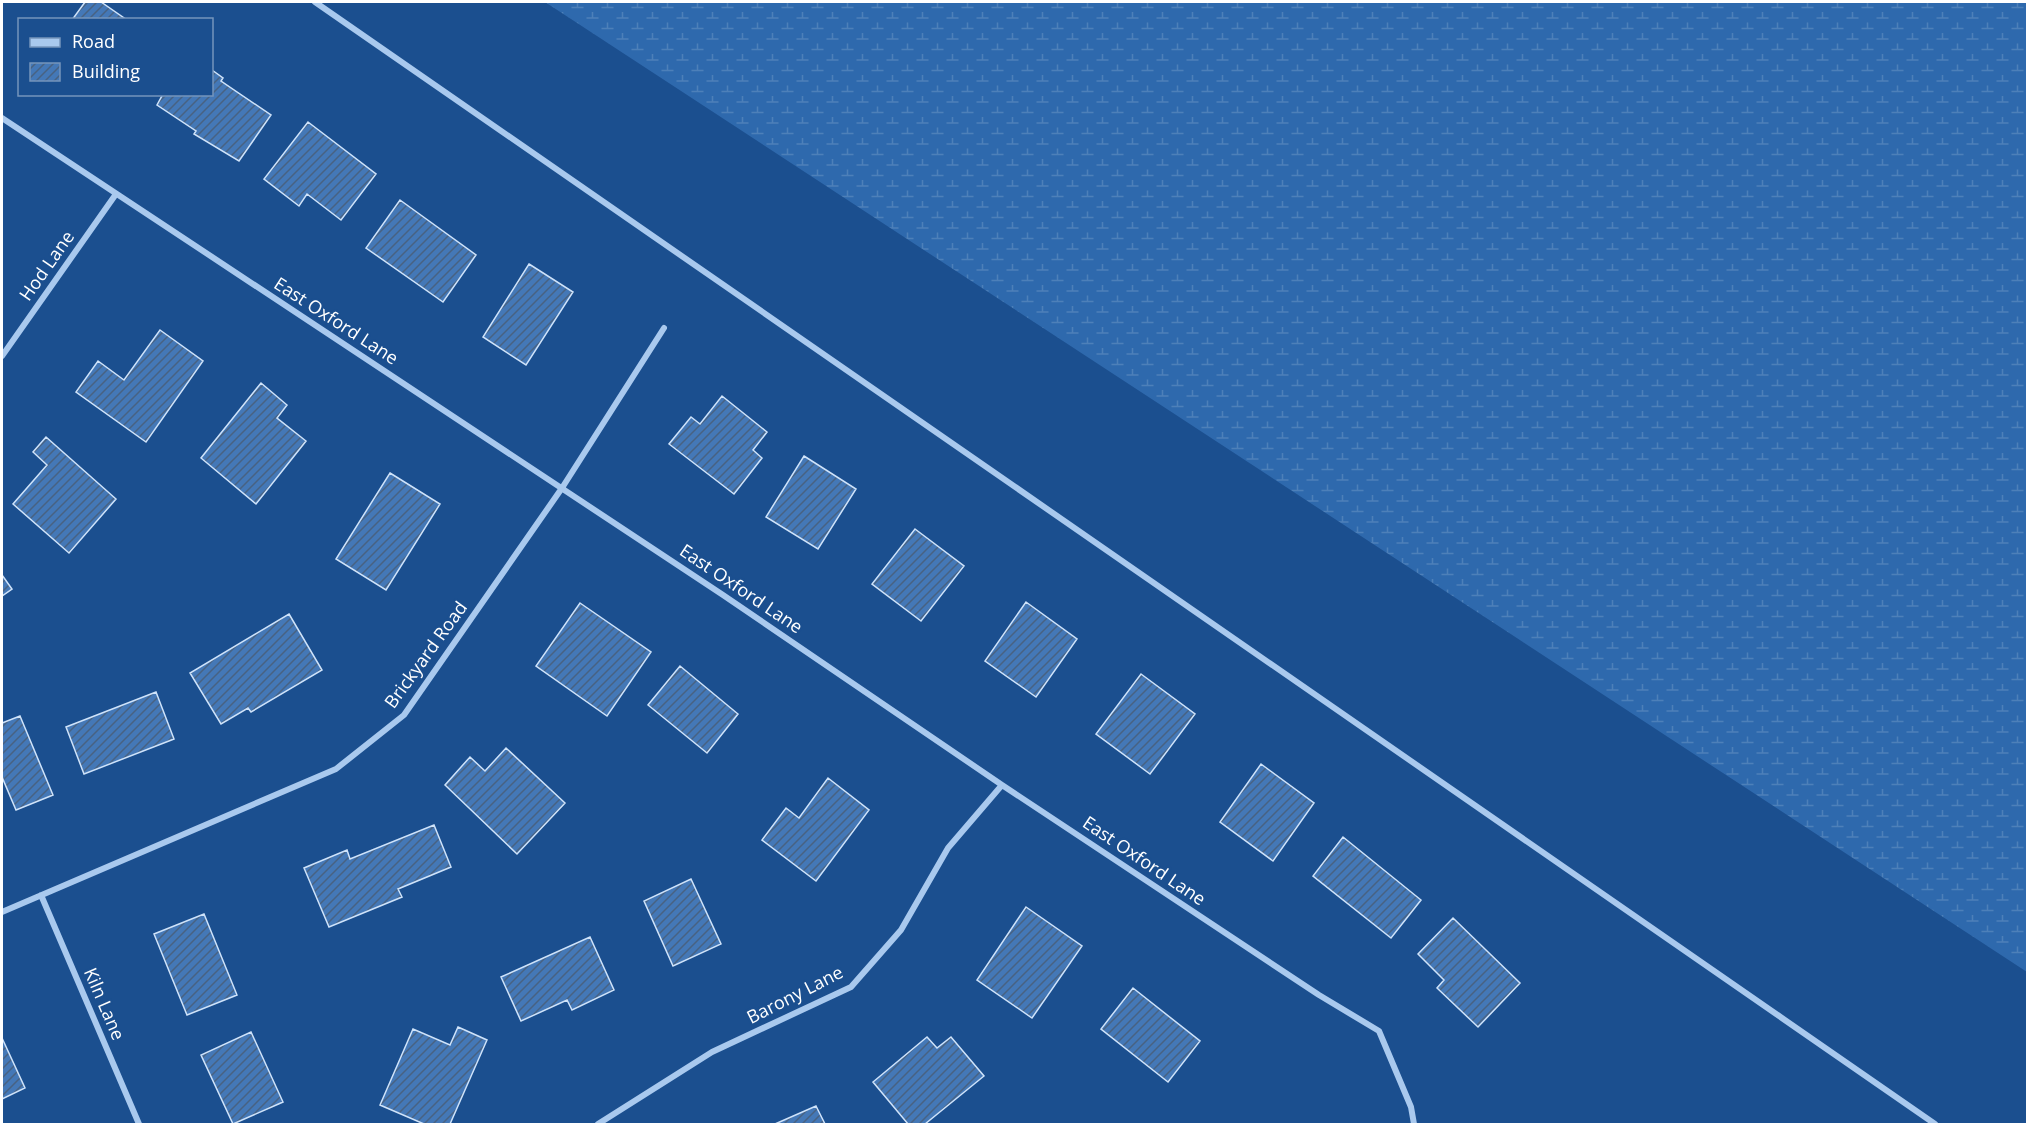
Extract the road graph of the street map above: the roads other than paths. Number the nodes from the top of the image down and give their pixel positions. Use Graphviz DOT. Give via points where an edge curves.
graph roads {
  1 [pos="315,2"];
  2 [pos="2,118"];
  3 [pos="116,194"];
  4 [pos="664,328"];
  5 [pos="2,356"];
  6 [pos="562,488"];
  7 [pos="1002,785"];
  8 [pos="41,895"];
  9 [pos="2,912"];
  10 [pos="139,1125"];
  11 [pos="598,1125"];
  12 [pos="1414,1125"];
  13 [pos="1935,1125"];
  1 -- 13 [label="street"];
  2 -- 3 [label="street, East Oxford Lane"];
  3 -- 5 [label="street, Hod Lane"];
  3 -- 6 [label="street, East Oxford Lane"];
  4 -- 6 [label="street, Brickyard Road"];
  6 -- 7 [label="street, East Oxford Lane"];
  6 -- 8 [label="street, Brickyard Road" via="404,715 336,770"];
  7 -- 11 [label="street, Barony Lane" via="948,848 901,930 851,987 712,1052"];
  7 -- 12 [label="street, East Oxford Lane" via="1378,1031 1411,1107"];
  8 -- 9 [label="street, Brickyard Road"];
  8 -- 10 [label="street, Kiln Lane"];
}
